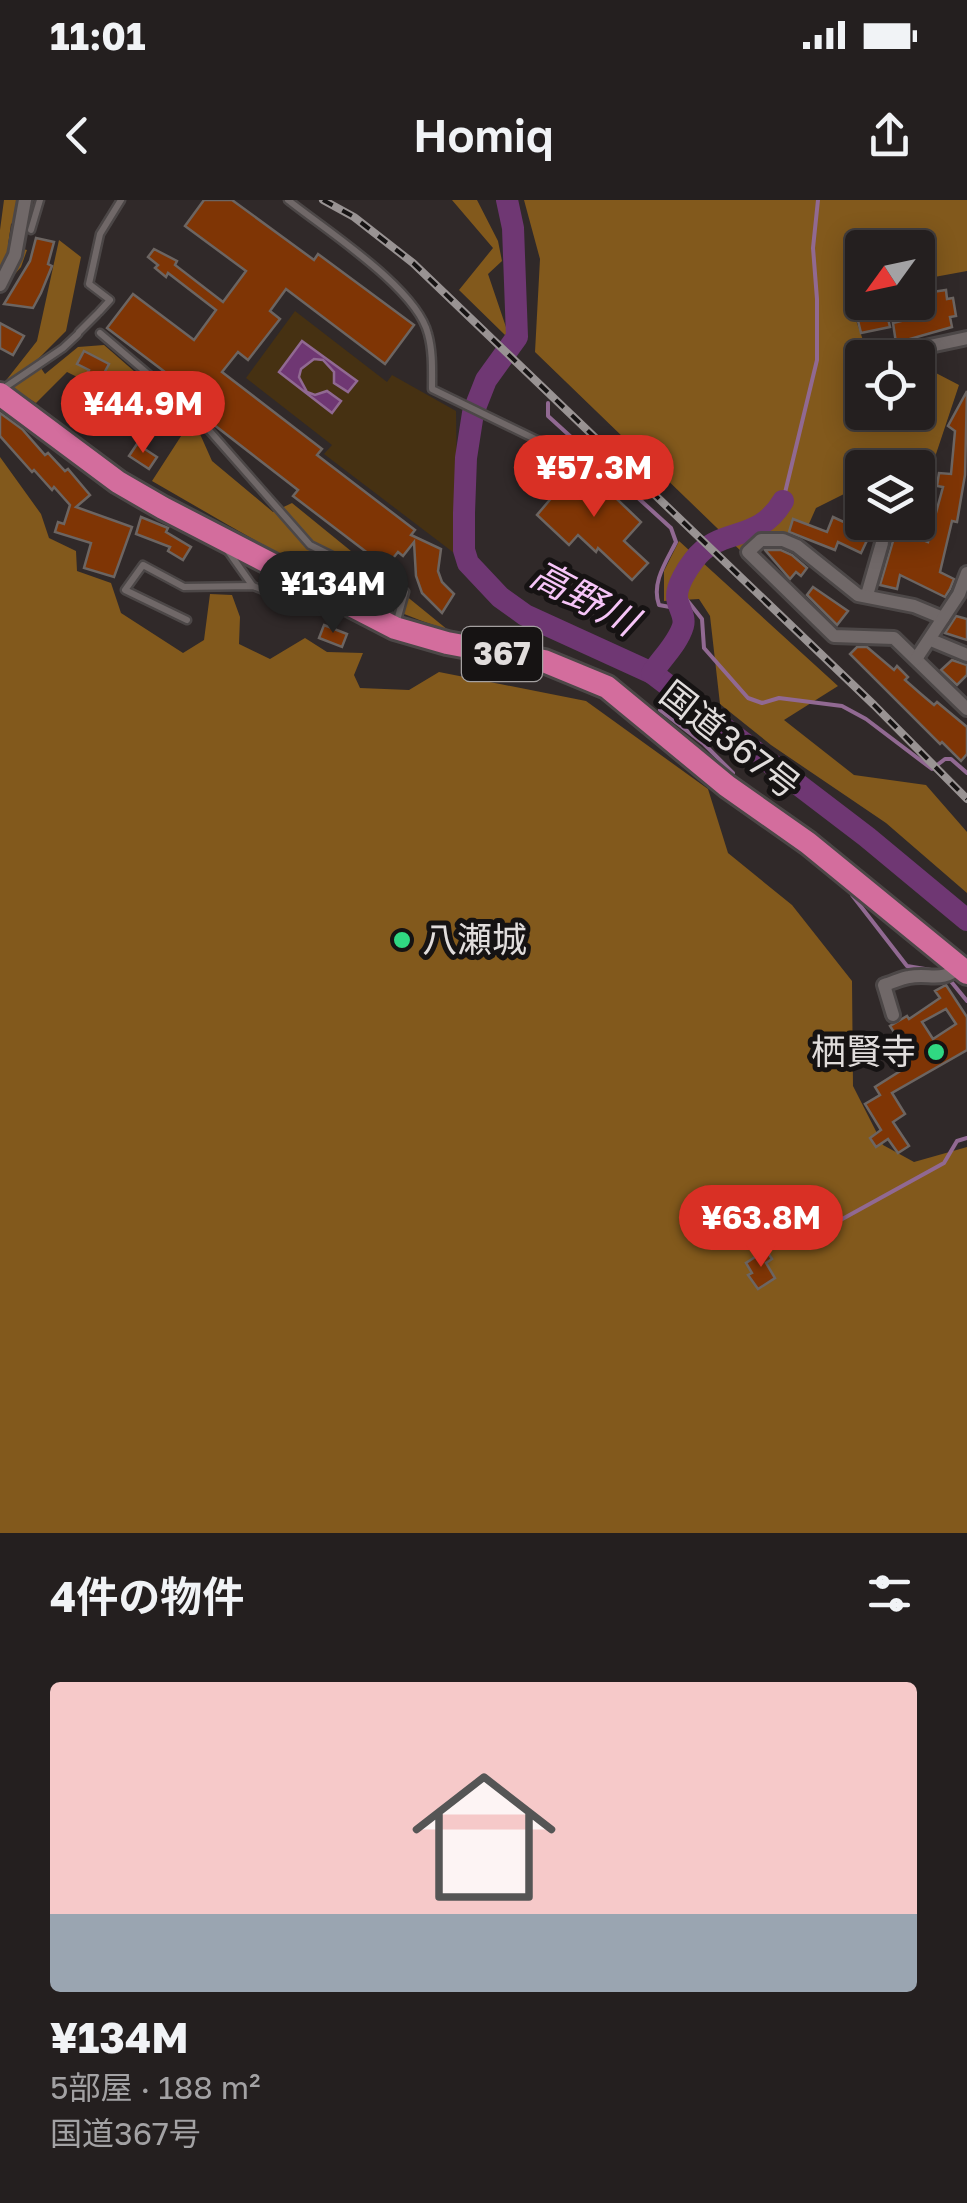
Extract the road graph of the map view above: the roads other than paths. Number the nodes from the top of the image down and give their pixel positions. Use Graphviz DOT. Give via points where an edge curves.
graph roads {
  1 [pos="25,200"];
  2 [pos="40,200"];
  3 [pos="121,200"];
  4 [pos="288,200"];
  5 [pos="31,230"];
  6 [pos="0,284"];
  7 [pos="89,323"];
  8 [pos="967,338"];
  9 [pos="935,345"];
  10 [pos="0,393"];
  11 [pos="570,469"];
  12 [pos="218,537"];
  13 [pos="882,543"];
  14 [pos="967,575"];
  15 [pos="253,586"];
  16 [pos="867,595"];
  17 [pos="336,598"];
  18 [pos="943,618"];
  19 [pos="187,620"];
  20 [pos="395,628"];
  21 [pos="930,640"];
  22 [pos="967,655"];
  23 [pos="916,660"];
  24 [pos="967,709"];
  25 [pos="963,970"];
  26 [pos="893,1015"];
  1 -- 6 [label="street" via="14,255"];
  2 -- 5 [label="lane"];
  3 -- 7 [label="lane" via="100,234 89,284 110,300"];
  4 -- 11 [label="lane" via="360,252 418,313 428,332 432,389 568,455"];
  7 -- 10 [label="lane"];
  7 -- 20 [label="lane" via="194,413 310,545 405,592"];
  8 -- 9 [label="street"];
  10 -- 12 [label="highway, 国道367号 / 367" via="118,482"];
  12 -- 15 [label="lane"];
  12 -- 17 [label="highway, 国道367号 / 367"];
  13 -- 16 [label="street"];
  14 -- 18 [label="street"];
  15 -- 17 [label="lane" via="296,603"];
  15 -- 19 [label="lane" via="184,586 143,566 124,590"];
  16 -- 18 [label="street"];
  16 -- 23 [label="street" via="782,540 761,540 748,552 834,636 894,638"];
  17 -- 20 [label="highway, 国道367号 / 367"];
  18 -- 21 [label="street"];
  20 -- 25 [label="highway, 国道367号 / 367" via="544,662 607,687"];
  21 -- 22 [label="street"];
  21 -- 23 [label="street"];
  23 -- 24 [label="street"];
  25 -- 26 [label="street" via="884,986"];
}
